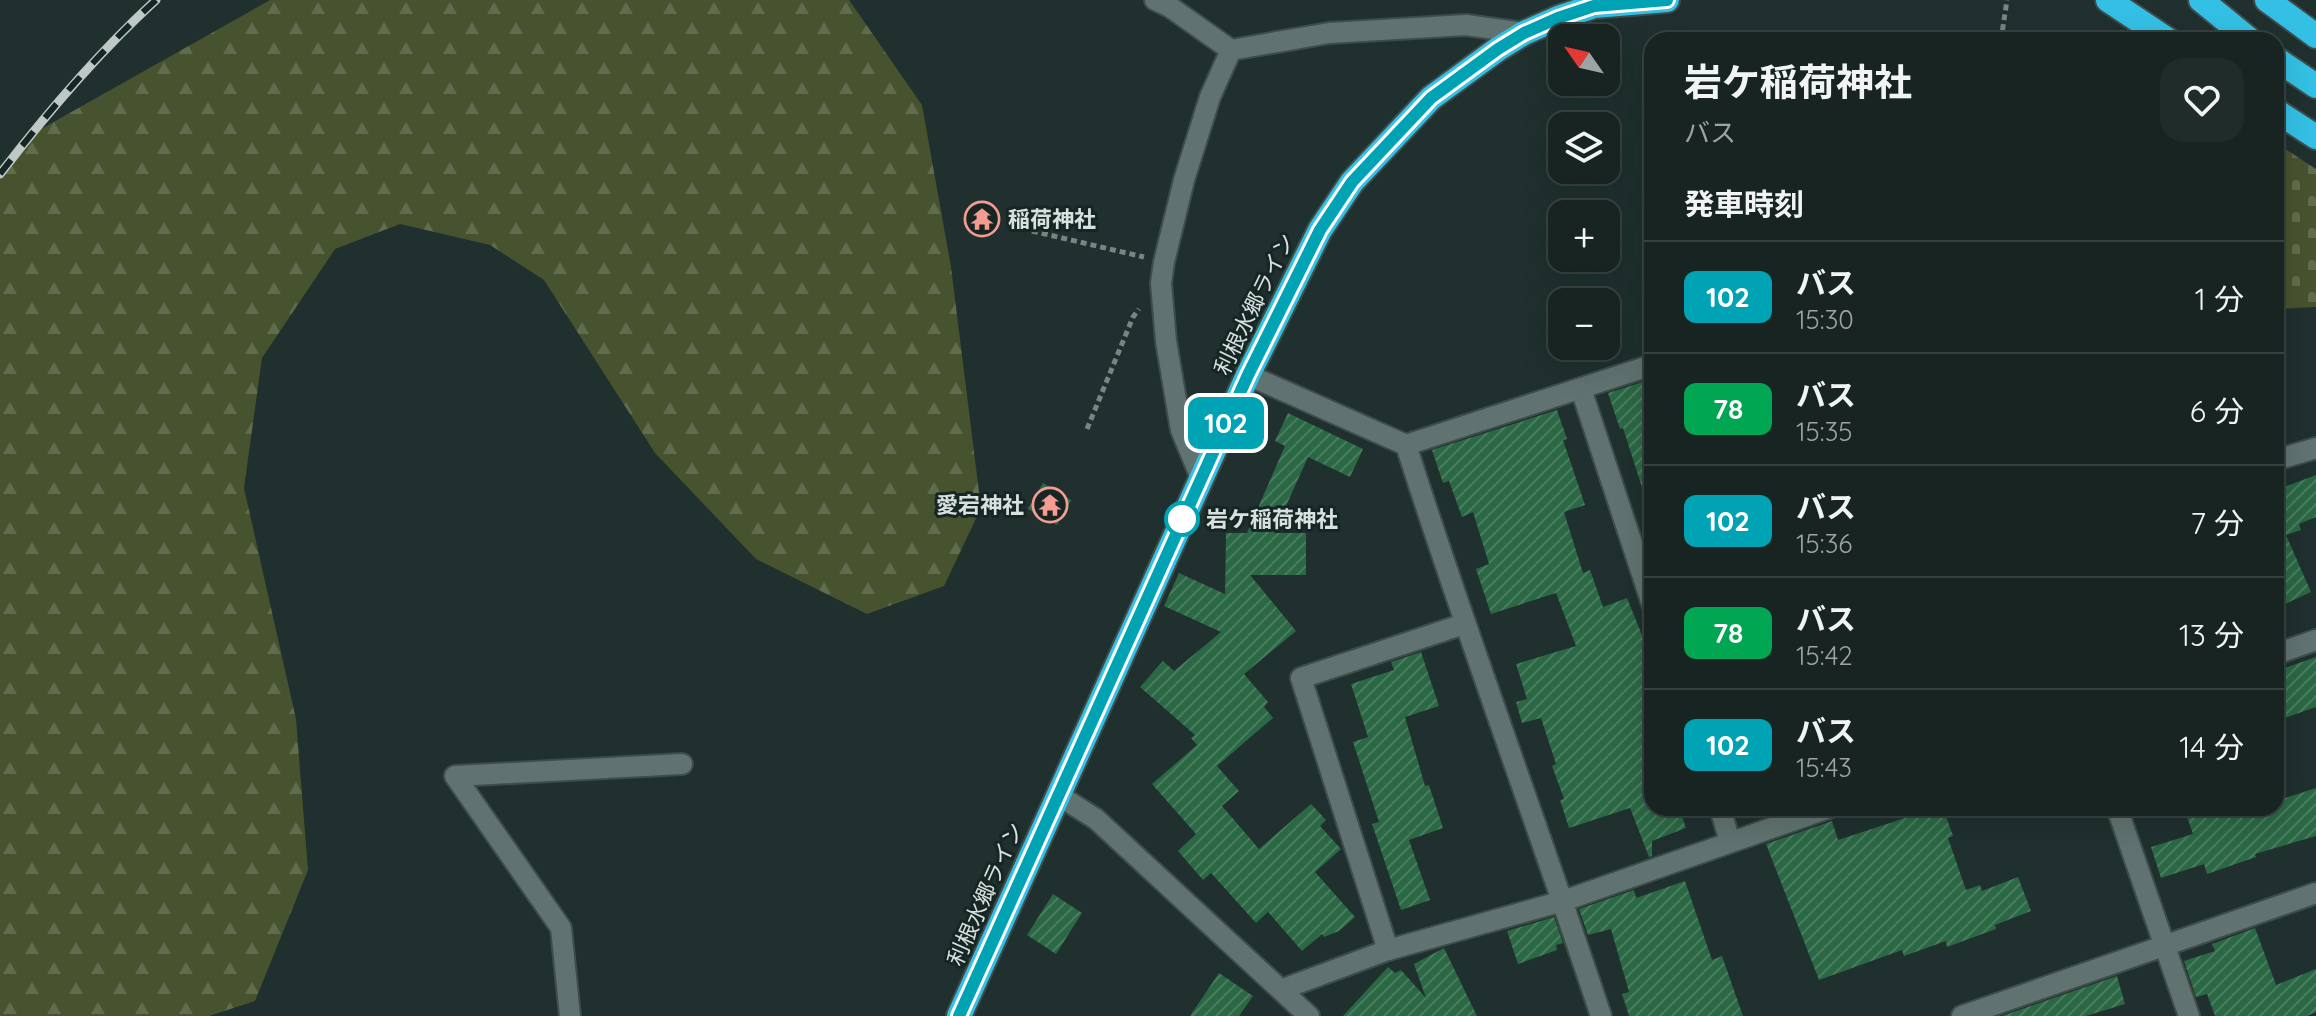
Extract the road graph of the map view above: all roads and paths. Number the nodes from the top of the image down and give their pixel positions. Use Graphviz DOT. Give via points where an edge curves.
graph roads {
  1 [pos="1155,0"];
  2 [pos="1667,0"];
  3 [pos="2007,0"];
  4 [pos="2108,0"];
  5 [pos="2201,0"];
  6 [pos="2267,0"];
  7 [pos="1594,3"];
  8 [pos="2002,32"];
  9 [pos="2156,32"];
  10 [pos="2240,32"];
  11 [pos="1524,33"];
  12 [pos="2316,36"];
  13 [pos="1231,50"];
  14 [pos="2284,64"];
  15 [pos="2316,86"];
  16 [pos="2284,116"];
  17 [pos="2316,137"];
  18 [pos="1032,231"];
  19 [pos="1164,262"];
  20 [pos="1161,283"];
  21 [pos="1644,368"];
  22 [pos="1248,375"];
  23 [pos="1581,389"];
  24 [pos="1087,429"];
  25 [pos="1406,445"];
  26 [pos="2316,448"];
  27 [pos="2284,458"];
  28 [pos="1201,478"];
  29 [pos="1644,580"];
  30 [pos="1464,624"];
  31 [pos="2316,640"];
  32 [pos="2284,651"];
  33 [pos="682,764"];
  34 [pos="1058,795"];
  35 [pos="1722,816"];
  36 [pos="1806,816"];
  37 [pos="2120,816"];
  38 [pos="1730,842"];
  39 [pos="2316,893"];
  40 [pos="1563,901"];
  41 [pos="2164,945"];
  42 [pos="1388,950"];
  43 [pos="1283,989"];
  44 [pos="1989,1012"];
  45 [pos="570,1016"];
  46 [pos="959,1016"];
  47 [pos="1309,1016"];
  48 [pos="1601,1016"];
  49 [pos="1962,1016"];
  50 [pos="2189,1016"];
  1 -- 13 [label="street"];
  2 -- 7 [label="highway, 利根水郷ライン"];
  3 -- 8 [label="path"];
  4 -- 9 [label="highway"];
  5 -- 10 [label="highway"];
  6 -- 12 [label="highway"];
  7 -- 11 [label="highway, 利根水郷ライン"];
  11 -- 13 [label="street" via="1466,25 1329,33"];
  11 -- 22 [label="highway, 利根水郷ライン" via="1431,98 1352,182 1320,230"];
  13 -- 19 [label="street" via="1210,97"];
  14 -- 15 [label="highway"];
  16 -- 17 [label="highway"];
  18 -- 19 [label="path"];
  19 -- 20 [label="street"];
  20 -- 24 [label="path" via="1133,317"];
  20 -- 28 [label="street" via="1181,430"];
  21 -- 23 [label="street"];
  22 -- 25 [label="street"];
  22 -- 28 [label="highway, 利根水郷ライン"];
  23 -- 25 [label="street"];
  23 -- 29 [label="street"];
  25 -- 30 [label="street"];
  26 -- 27 [label="street"];
  28 -- 34 [label="highway, 利根水郷ライン"];
  30 -- 40 [label="street"];
  30 -- 42 [label="street" via="1301,678"];
  31 -- 32 [label="street"];
  33 -- 45 [label="street" via="455,776 561,928"];
  34 -- 43 [label="street" via="1096,819"];
  34 -- 46 [label="highway, 利根水郷ライン"];
  35 -- 38 [label="street"];
  36 -- 38 [label="street"];
  37 -- 41 [label="street"];
  38 -- 40 [label="street"];
  39 -- 41 [label="street"];
  40 -- 42 [label="street"];
  40 -- 48 [label="street"];
  41 -- 44 [label="street"];
  41 -- 50 [label="street"];
  42 -- 43 [label="street"];
  43 -- 47 [label="street"];
  44 -- 49 [label="street"];
}
